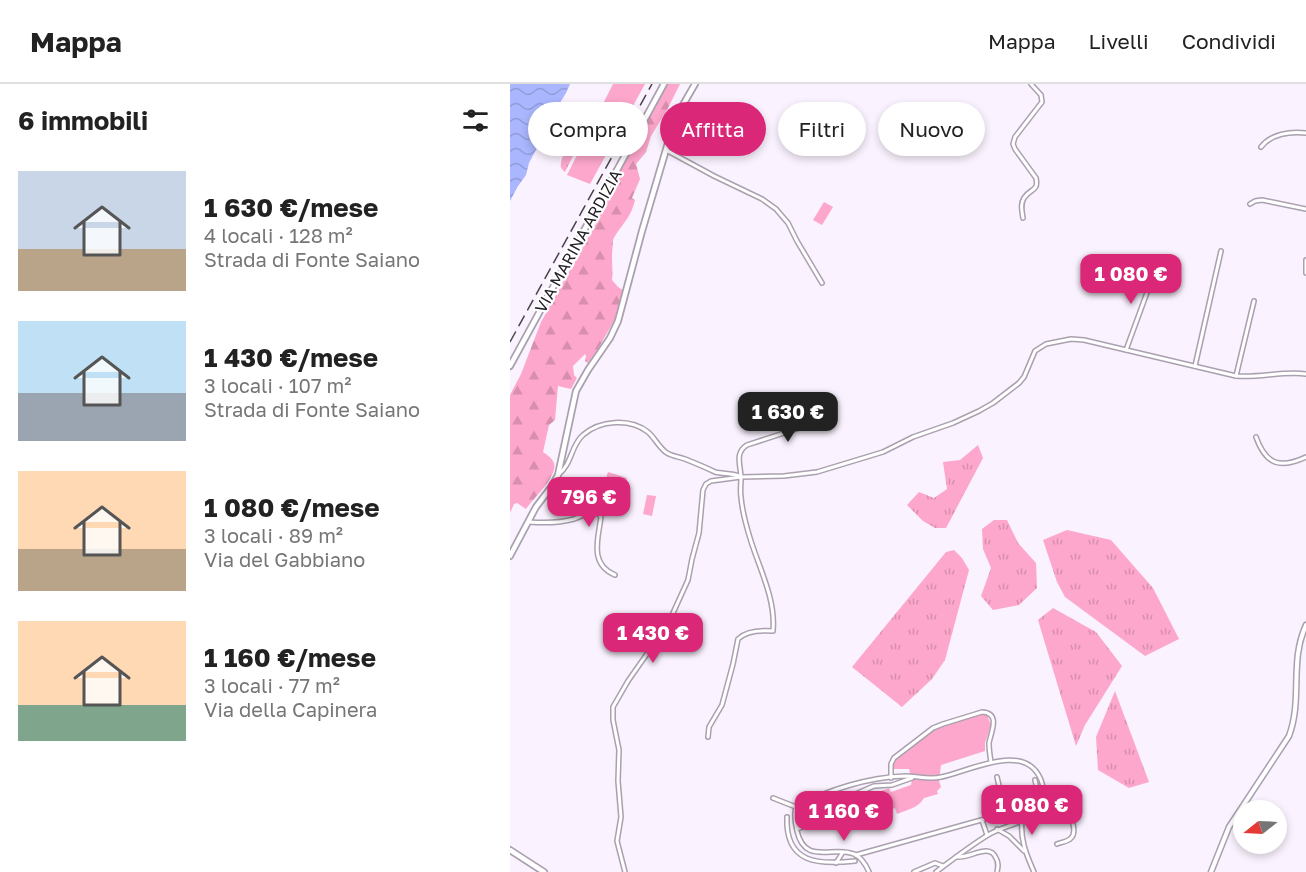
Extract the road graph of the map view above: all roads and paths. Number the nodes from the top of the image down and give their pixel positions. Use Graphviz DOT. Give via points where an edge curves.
graph roads {
  1 [pos="664,84"];
  2 [pos="695,84"];
  3 [pos="1031,84"];
  4 [pos="685,102"];
  5 [pos="1306,133"];
  6 [pos="1261,147"];
  7 [pos="664,156"];
  8 [pos="677,156"];
  9 [pos="1250,204"];
  10 [pos="1306,209"];
  11 [pos="1023,218"];
  12 [pos="1221,251"];
  13 [pos="1306,260"];
  14 [pos="1156,268"];
  15 [pos="1306,273"];
  16 [pos="822,283"];
  17 [pos="1254,301"];
  18 [pos="1126,350"];
  19 [pos="510,366"];
  20 [pos="1195,366"];
  21 [pos="1306,374"];
  22 [pos="1236,376"];
  23 [pos="829,412"];
  24 [pos="1256,437"];
  25 [pos="1306,457"];
  26 [pos="558,475"];
  27 [pos="741,477"];
  28 [pos="528,522"];
  29 [pos="510,556"];
  30 [pos="615,574"];
  31 [pos="1306,625"];
  32 [pos="708,737"];
  33 [pos="991,762"];
  34 [pos="914,777"];
  35 [pos="997,777"];
  36 [pos="891,778"];
  37 [pos="1035,780"];
  38 [pos="773,798"];
  39 [pos="812,799"];
  40 [pos="796,807"];
  41 [pos="1006,815"];
  42 [pos="1030,816"];
  43 [pos="787,817"];
  44 [pos="982,819"];
  45 [pos="1022,820"];
  46 [pos="797,829"];
  47 [pos="997,829"];
  48 [pos="987,835"];
  49 [pos="1057,844"];
  50 [pos="510,850"];
  51 [pos="843,852"];
  52 [pos="1026,854"];
  53 [pos="856,855"];
  54 [pos="956,857"];
  55 [pos="855,861"];
  56 [pos="836,863"];
  57 [pos="943,866"];
  58 [pos="544,872"];
  59 [pos="625,872"];
  60 [pos="869,872"];
  61 [pos="914,872"];
  62 [pos="936,872"];
  63 [pos="998,872"];
  64 [pos="1034,872"];
  65 [pos="1211,872"];
  1 -- 19 [label="main road, VIA MARINA ARDIZIA"];
  2 -- 4 [label="main road"];
  3 -- 11 [label="street" via="1042,102 1013,144 1037,182 1022,202"];
  5 -- 6 [label="street" via="1275,136"];
  7 -- 26 [label="main road" via="618,321 576,391"];
  8 -- 16 [label="street" via="776,209"];
  9 -- 10 [label="street" via="1262,200"];
  12 -- 20 [label="street"];
  13 -- 15 [label="street"];
  14 -- 18 [label="street"];
  17 -- 22 [label="street"];
  18 -- 20 [label="street"];
  18 -- 27 [label="street" via="1071,339 1046,344 1035,351 1019,383 980,411 953,423 883,452 817,472"];
  20 -- 22 [label="street"];
  21 -- 22 [label="street"];
  23 -- 27 [label="street" via="821,421 742,448 738,458"];
  24 -- 25 [label="street" via="1263,454 1279,464"];
  26 -- 27 [label="street" via="567,466 580,437 605,424 622,423 645,430 668,454 715,472"];
  26 -- 28 [label="main road"];
  27 -- 32 [label="street" via="742,504 773,610 773,631 747,633 738,639 722,705 709,727"];
  27 -- 59 [label="street" via="706,484 688,580 668,624 614,707 621,817 617,841"];
  28 -- 29 [label="main road"];
  28 -- 30 [label="street" via="565,521 588,513 600,514 598,556 603,568"];
  31 -- 65 [label="street" via="1298,647 1294,724 1229,827"];
  33 -- 34 [label="street" via="943,777"];
  33 -- 36 [label="street" via="989,746 994,723 990,715 982,712 933,728 894,758"];
  33 -- 42 [label="street" via="1019,761 1035,771 1042,794"];
  34 -- 36 [label="street"];
  34 -- 46 [label="street" via="874,786 844,799 829,817"];
  35 -- 41 [label="street"];
  36 -- 39 [label="street" via="829,791"];
  37 -- 41 [label="street" via="1037,794 1032,806"];
  38 -- 40 [label="street"];
  39 -- 40 [label="street"];
  39 -- 46 [label="street" via="801,814"];
  40 -- 46 [label="street"];
  41 -- 44 [label="street"];
  42 -- 45 [label="street"];
  42 -- 49 [label="street" via="1059,810 1069,815 1074,835"];
  43 -- 56 [label="street" via="787,831 796,850 809,860"];
  44 -- 48 [label="street"];
  44 -- 53 [label="street"];
  45 -- 47 [label="street"];
  45 -- 52 [label="street"];
  46 -- 51 [label="street" via="800,840 813,851"];
  47 -- 48 [label="street"];
  47 -- 52 [label="street"];
  48 -- 54 [label="street"];
  50 -- 58 [label="main road"];
  51 -- 53 [label="street"];
  51 -- 56 [label="street"];
  52 -- 64 [label="street"];
  53 -- 60 [label="street"];
  54 -- 57 [label="street"];
  54 -- 63 [label="street" via="990,851 997,859"];
  55 -- 56 [label="street"];
  57 -- 61 [label="street" via="935,863"];
  57 -- 62 [label="street"];
}
